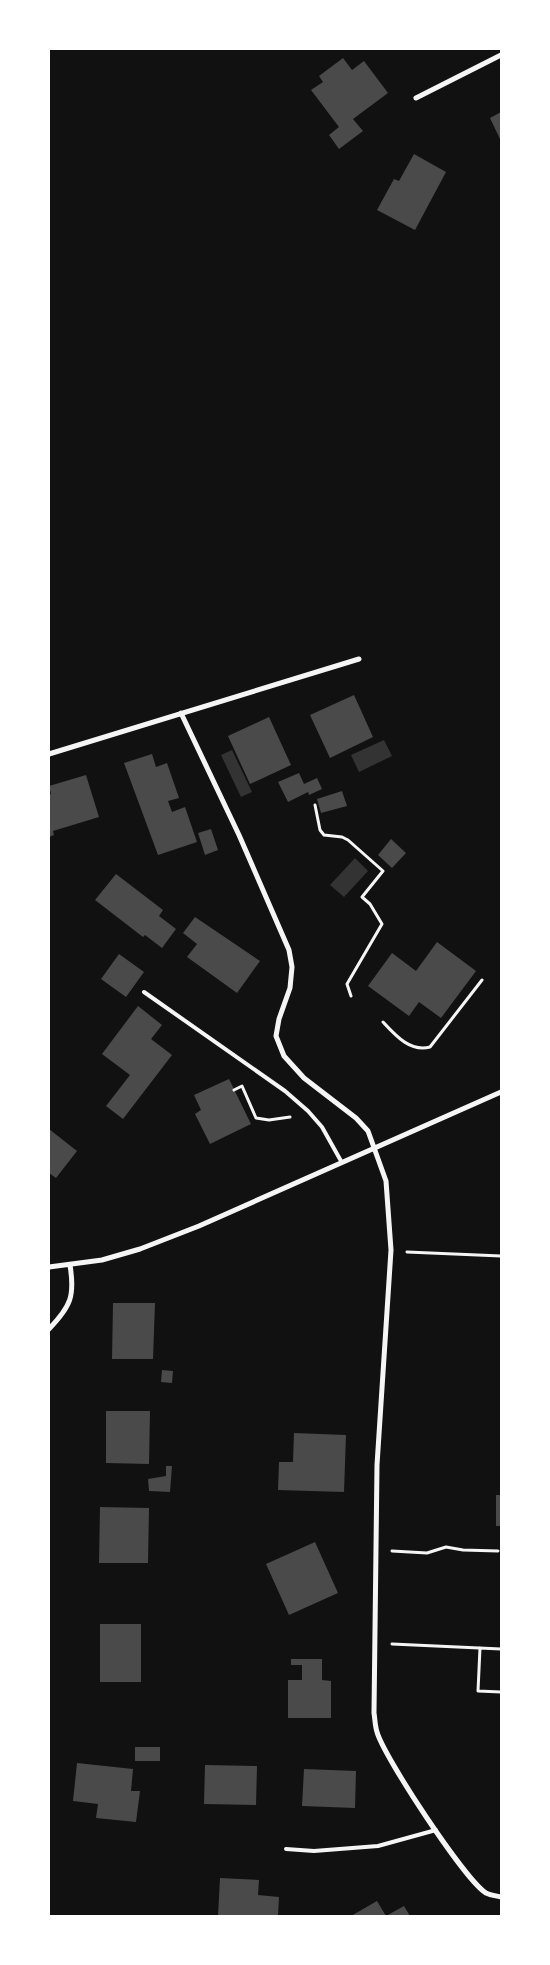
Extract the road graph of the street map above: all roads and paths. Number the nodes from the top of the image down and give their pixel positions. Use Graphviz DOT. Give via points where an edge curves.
graph roads {
  1 [pos="501,56"];
  2 [pos="416,98"];
  3 [pos="359,659"];
  4 [pos="181,713"];
  5 [pos="49,754"];
  6 [pos="315,805"];
  7 [pos="482,980"];
  8 [pos="144,992"];
  9 [pos="351,996"];
  10 [pos="383,1022"];
  11 [pos="234,1090"];
  12 [pos="501,1092"];
  13 [pos="317,1122"];
  14 [pos="374,1147"];
  15 [pos="341,1161"];
  16 [pos="391,1250"];
  17 [pos="501,1256"];
  18 [pos="70,1265"];
  19 [pos="49,1267"];
  20 [pos="49,1329"];
  21 [pos="374,1551"];
  22 [pos="498,1551"];
  23 [pos="375,1643"];
  24 [pos="480,1648"];
  25 [pos="501,1649"];
  26 [pos="501,1692"];
  27 [pos="436,1830"];
  28 [pos="286,1849"];
  29 [pos="501,1897"];
  1 -- 2 [label="street"];
  3 -- 4 [label="street"];
  4 -- 5 [label="street"];
  4 -- 14 [label="street" via="240,835 289,950 292,967 290,988 276,1036 284,1056 304,1078 356,1118 368,1131"];
  6 -- 9 [label="path" via="324,835 342,836 383,872 362,897 382,924 347,984"];
  7 -- 10 [label="path" via="430,1047 411,1047"];
  8 -- 13 [label="lane" via="285,1091"];
  11 -- 13 [label="path" via="242,1086 256,1118 269,1120 294,1116"];
  12 -- 14 [label="street"];
  13 -- 15 [label="lane"];
  14 -- 15 [label="street"];
  14 -- 16 [label="street" via="386,1181"];
  15 -- 18 [label="street" via="140,1250"];
  16 -- 17 [label="path"];
  16 -- 21 [label="street"];
  18 -- 19 [label="street"];
  18 -- 20 [label="street" via="73,1288 70,1303"];
  21 -- 22 [label="path" via="427,1553 446,1547"];
  21 -- 23 [label="street"];
  23 -- 24 [label="path"];
  23 -- 27 [label="street" via="374,1713 377,1732 389,1757"];
  24 -- 25 [label="path"];
  24 -- 26 [label="path" via="478,1691"];
  27 -- 28 [label="lane" via="378,1846 314,1851"];
  27 -- 29 [label="street" via="486,1893"];
}
